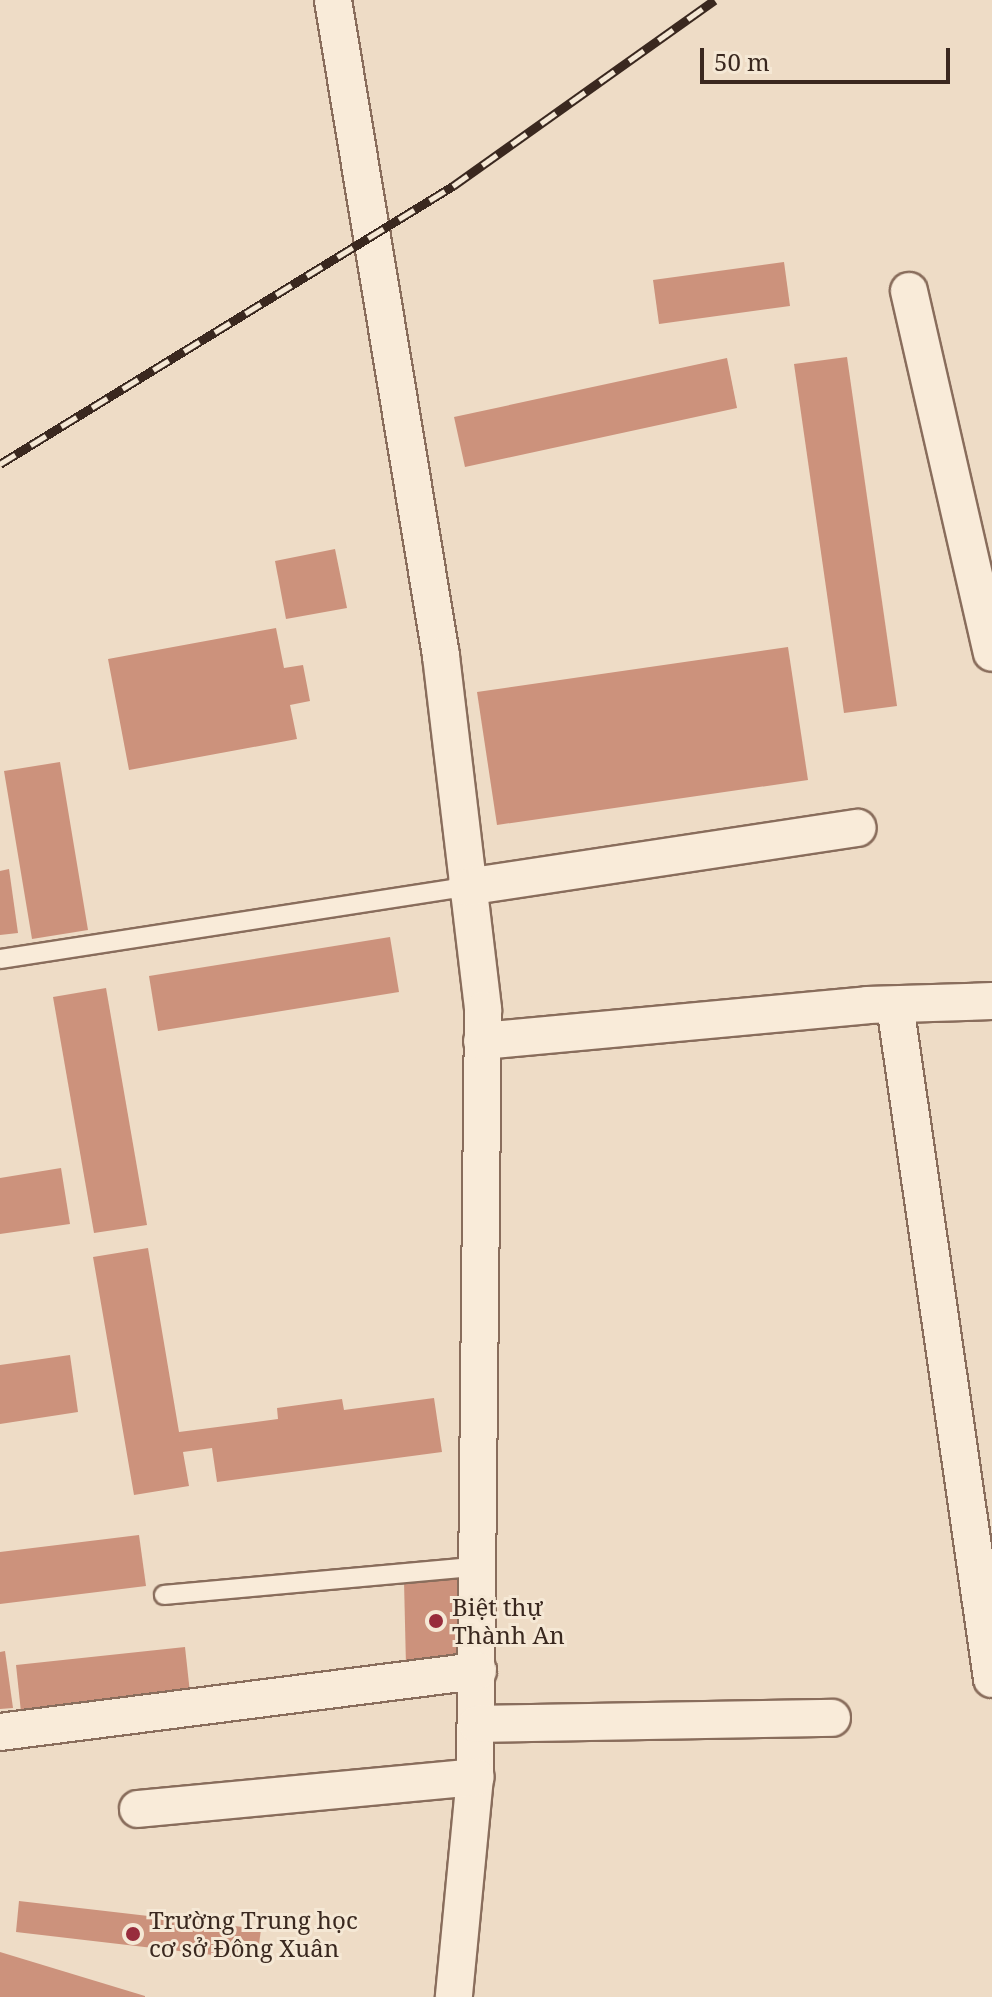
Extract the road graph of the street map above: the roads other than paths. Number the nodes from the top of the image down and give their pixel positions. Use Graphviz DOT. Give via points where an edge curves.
graph roads {
  1 [pos="333,0"];
  2 [pos="909,291"];
  3 [pos="992,653"];
  4 [pos="858,828"];
  5 [pos="466,887"];
  6 [pos="0,959"];
  7 [pos="992,1001"];
  8 [pos="895,1005"];
  9 [pos="482,1041"];
  10 [pos="480,1566"];
  11 [pos="164,1595"];
  12 [pos="478,1671"];
  13 [pos="992,1679"];
  14 [pos="832,1718"];
  15 [pos="477,1724"];
  16 [pos="0,1732"];
  17 [pos="475,1777"];
  18 [pos="138,1809"];
  19 [pos="454,1997"];
  1 -- 5 [label="street" via="441,656"];
  2 -- 3 [label="street"];
  4 -- 5 [label="street"];
  5 -- 6 [label="lane"];
  5 -- 9 [label="street"];
  7 -- 8 [label="street"];
  8 -- 9 [label="street"];
  8 -- 13 [label="street"];
  9 -- 10 [label="street"];
  10 -- 11 [label="lane"];
  10 -- 12 [label="street"];
  12 -- 15 [label="street"];
  12 -- 16 [label="street"];
  14 -- 15 [label="street"];
  15 -- 17 [label="street"];
  17 -- 18 [label="street"];
  17 -- 19 [label="street"];
}
